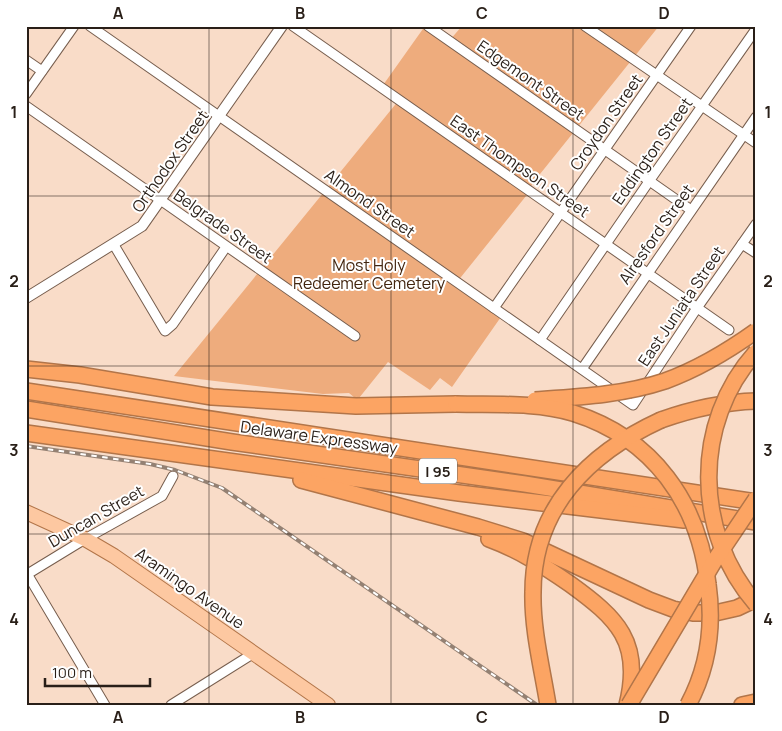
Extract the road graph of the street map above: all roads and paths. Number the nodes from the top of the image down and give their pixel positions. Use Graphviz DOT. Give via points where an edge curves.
graph roads {
  1 [pos="74,26"];
  2 [pos="90,26"];
  3 [pos="282,26"];
  4 [pos="293,26"];
  5 [pos="428,26"];
  6 [pos="585,26"];
  7 [pos="691,26"];
  8 [pos="756,29"];
  9 [pos="26,60"];
  10 [pos="42,71"];
  11 [pos="657,75"];
  12 [pos="26,94"];
  13 [pos="26,106"];
  14 [pos="702,106"];
  15 [pos="220,116"];
  16 [pos="756,117"];
  17 [pos="744,135"];
  18 [pos="756,143"];
  19 [pos="605,149"];
  20 [pos="650,180"];
  21 [pos="161,201"];
  22 [pos="691,210"];
  23 [pos="560,212"];
  24 [pos="756,224"];
  25 [pos="606,244"];
  26 [pos="742,244"];
  27 [pos="114,245"];
  28 [pos="226,247"];
  29 [pos="756,254"];
  30 [pos="647,273"];
  31 [pos="26,298"];
  32 [pos="494,308"];
  33 [pos="697,308"];
  34 [pos="729,330"];
  35 [pos="756,331"];
  36 [pos="354,336"];
  37 [pos="540,340"];
  38 [pos="756,352"];
  39 [pos="26,369"];
  40 [pos="582,369"];
  41 [pos="26,391"];
  42 [pos="756,401"];
  43 [pos="456,404"];
  44 [pos="633,405"];
  45 [pos="26,409"];
  46 [pos="26,433"];
  47 [pos="187,455"];
  48 [pos="173,476"];
  49 [pos="756,500"];
  50 [pos="407,509"];
  51 [pos="26,512"];
  52 [pos="756,522"];
  53 [pos="756,528"];
  54 [pos="85,538"];
  55 [pos="27,574"];
  56 [pos="756,600"];
  57 [pos="756,604"];
  58 [pos="254,653"];
  59 [pos="756,702"];
  60 [pos="105,705"];
  61 [pos="170,705"];
  62 [pos="328,705"];
  63 [pos="548,705"];
  64 [pos="628,705"];
  65 [pos="688,705"];
  66 [pos="742,705"];
  1 -- 10 [label="street"];
  2 -- 15 [label="street, Almond Street"];
  3 -- 15 [label="street, Orthodox Street"];
  4 -- 23 [label="street, East Thompson Street"];
  5 -- 19 [label="street, Edgemont Street"];
  6 -- 11 [label="street"];
  7 -- 11 [label="street, Croydon Street"];
  8 -- 14 [label="street, Eddington Street"];
  9 -- 10 [label="street"];
  10 -- 12 [label="street"];
  11 -- 14 [label="street"];
  11 -- 19 [label="street, Croydon Street"];
  13 -- 21 [label="street, Belgrade Street"];
  14 -- 17 [label="street"];
  14 -- 20 [label="street, Eddington Street"];
  15 -- 21 [label="street, Orthodox Street"];
  15 -- 32 [label="street, Almond Street"];
  16 -- 17 [label="street, Alresford Street"];
  17 -- 18 [label="street"];
  17 -- 22 [label="street, Alresford Street"];
  19 -- 20 [label="street, Edgemont Street"];
  19 -- 23 [label="street, Croydon Street"];
  20 -- 22 [label="street, Edgemont Street"];
  20 -- 25 [label="street, Eddington Street"];
  21 -- 27 [label="street, Orthodox Street" via="142,226"];
  21 -- 28 [label="street, Belgrade Street"];
  22 -- 30 [label="street, Alresford Street"];
  23 -- 25 [label="street, East Thompson Street"];
  23 -- 32 [label="street, Croydon Street"];
  24 -- 26 [label="street, East Juniata Street"];
  25 -- 30 [label="street, East Thompson Street"];
  25 -- 37 [label="street, Eddington Street"];
  26 -- 29 [label="street"];
  26 -- 33 [label="street, East Juniata Street"];
  27 -- 28 [label="street" via="165,332"];
  27 -- 31 [label="street, Orthodox Street"];
  28 -- 36 [label="street, Belgrade Street"];
  30 -- 33 [label="street, East Thompson Street"];
  30 -- 40 [label="street, Alresford Street"];
  32 -- 37 [label="street, Almond Street"];
  33 -- 34 [label="street, East Thompson Street"];
  33 -- 44 [label="street, East Juniata Street"];
  35 -- 43 [label="highway, bridge" via="702,364 645,387 601,395"];
  37 -- 40 [label="street, Almond Street"];
  38 -- 57 [label="highway, bridge" via="737,378 720,413 708,471 710,502 720,546 733,573"];
  39 -- 43 [label="highway" via="212,397 356,406"];
  40 -- 44 [label="street, Almond Street"];
  41 -- 49 [label="highway, Delaware Expressway / I 95"];
  42 -- 63 [label="highway, bridge" via="712,405 661,420 620,442 595,462 561,498 546,523 537,550 533,594"];
  43 -- 65 [label="highway, bridge" via="541,407 574,414 606,426 638,447 664,472 693,519 704,556 710,600 706,661"];
  45 -- 52 [label="highway, Delaware Expressway / I 95"];
  46 -- 47 [label="highway"];
  47 -- 50 [label="highway" via="313,482"];
  47 -- 53 [label="highway" via="469,494"];
  48 -- 54 [label="street, Duncan Street" via="162,496"];
  49 -- 64 [label="highway, bridge" via="715,560"];
  50 -- 56 [label="highway, bridge" via="523,541 661,605 683,612 704,614 737,608"];
  50 -- 64 [label="highway" via="525,555 551,570 611,617 630,657"];
  51 -- 54 [label="main road, Aramingo Avenue"];
  54 -- 55 [label="street, Duncan Street"];
  54 -- 58 [label="main road, Aramingo Avenue"];
  55 -- 60 [label="street"];
  58 -- 61 [label="street"];
  58 -- 62 [label="main road, Aramingo Avenue"];
  59 -- 66 [label="highway"];
}
